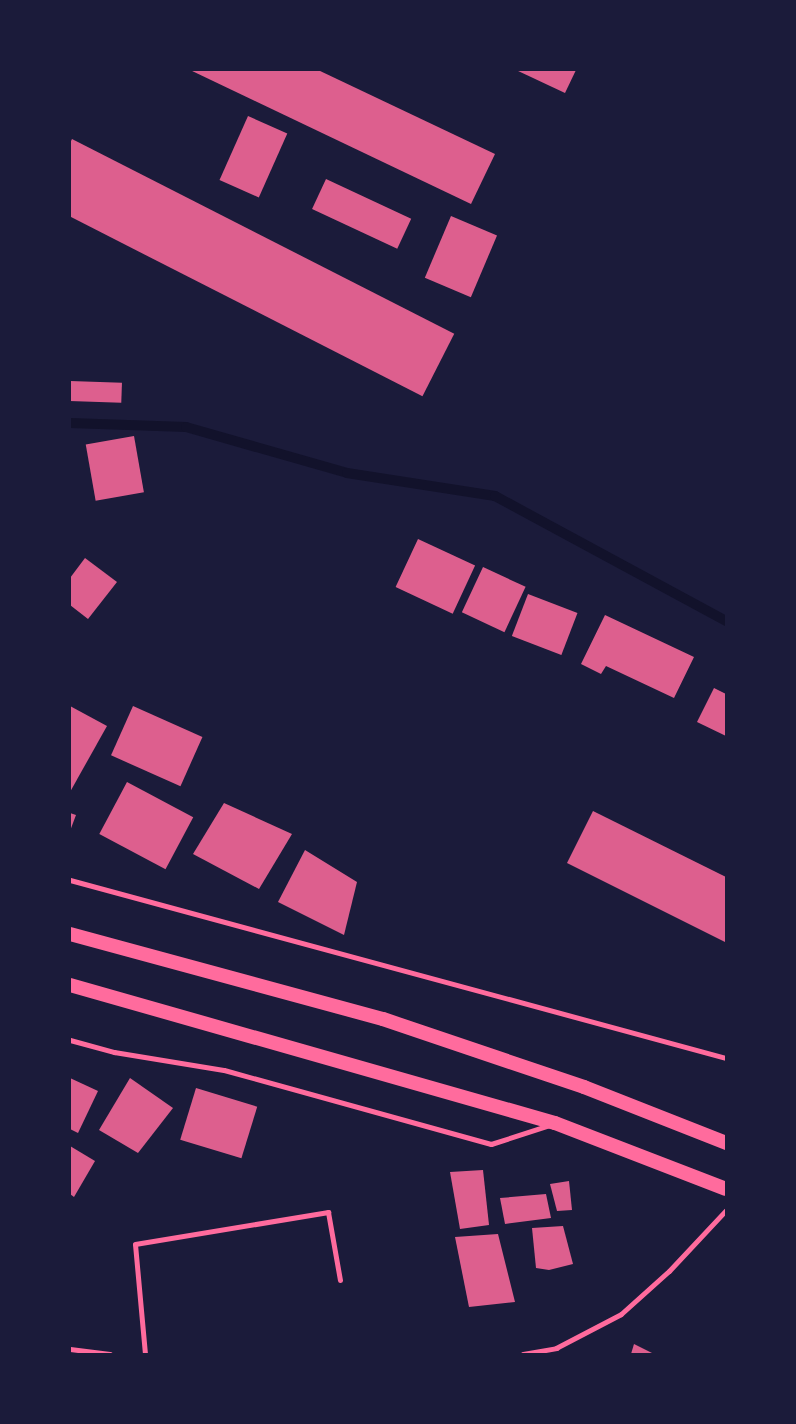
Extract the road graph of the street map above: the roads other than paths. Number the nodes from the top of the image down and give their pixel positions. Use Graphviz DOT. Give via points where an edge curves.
graph roads {
  1 [pos="70,880"];
  2 [pos="70,934"];
  3 [pos="70,985"];
  4 [pos="70,1040"];
  5 [pos="726,1058"];
  6 [pos="555,1123"];
  7 [pos="726,1143"];
  8 [pos="726,1189"];
  9 [pos="726,1210"];
  10 [pos="340,1280"];
  11 [pos="70,1349"];
  12 [pos="557,1351"];
  13 [pos="110,1354"];
  14 [pos="145,1354"];
  15 [pos="523,1354"];
  1 -- 5 [label="street"];
  2 -- 7 [label="highway" via="383,1019 584,1087"];
  3 -- 6 [label="highway"];
  4 -- 6 [label="street" via="114,1052 224,1070 491,1144"];
  6 -- 8 [label="highway"];
  9 -- 12 [label="street" via="669,1271 621,1314"];
  10 -- 14 [label="street" via="328,1212 135,1244"];
  11 -- 13 [label="street"];
  12 -- 15 [label="street"];
}
